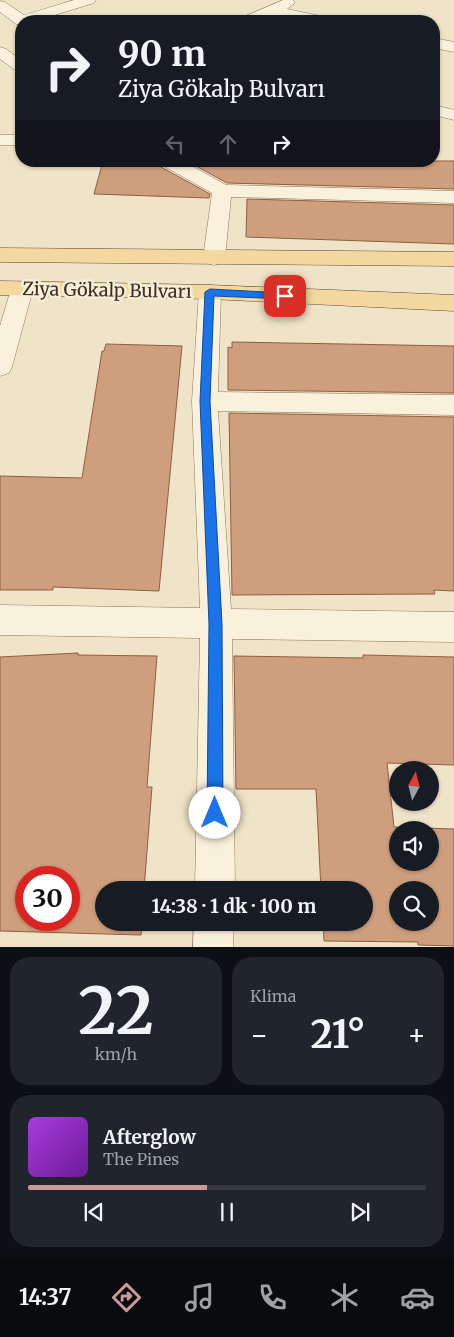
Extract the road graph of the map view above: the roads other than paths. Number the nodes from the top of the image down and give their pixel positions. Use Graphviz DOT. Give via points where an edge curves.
graph roads {
  1 [pos="89,0"];
  2 [pos="294,0"];
  3 [pos="0,5"];
  4 [pos="271,10"];
  5 [pos="41,15"];
  6 [pos="260,15"];
  7 [pos="296,15"];
  8 [pos="15,19"];
  9 [pos="440,44"];
  10 [pos="454,47"];
  11 [pos="0,52"];
  12 [pos="15,63"];
  13 [pos="440,112"];
  14 [pos="454,115"];
  15 [pos="0,140"];
  16 [pos="15,140"];
  17 [pos="180,167"];
  18 [pos="222,191"];
  19 [pos="454,197"];
  20 [pos="0,255"];
  21 [pos="214,258"];
  22 [pos="454,259"];
  23 [pos="11,288"];
  24 [pos="210,292"];
  25 [pos="454,303"];
  26 [pos="0,367"];
  27 [pos="205,401"];
  28 [pos="454,405"];
  29 [pos="0,620"];
  30 [pos="216,624"];
  31 [pos="454,627"];
  32 [pos="214,881"];
  33 [pos="214,931"];
  34 [pos="213,947"];
  1 -- 5 [label="street"];
  2 -- 4 [label="street"];
  3 -- 8 [label="street"];
  4 -- 6 [label="street"];
  4 -- 7 [label="street"];
  9 -- 10 [label="street"];
  11 -- 12 [label="street"];
  13 -- 14 [label="street"];
  15 -- 16 [label="street"];
  17 -- 18 [label="street"];
  18 -- 19 [label="street"];
  18 -- 21 [label="street"];
  20 -- 21 [label="main road, Ziya Gökalp Bulvarı"];
  21 -- 22 [label="main road, Ziya Gökalp Bulvarı"];
  23 -- 24 [label="main road, Ziya Gökalp Bulvarı"];
  23 -- 26 [label="street"];
  24 -- 25 [label="main road, Ziya Gökalp Bulvarı"];
  24 -- 27 [label="street"];
  27 -- 28 [label="street"];
  27 -- 30 [label="street"];
  29 -- 30 [label="street"];
  30 -- 31 [label="street"];
  30 -- 32 [label="street"];
  33 -- 34 [label="street"];
}
